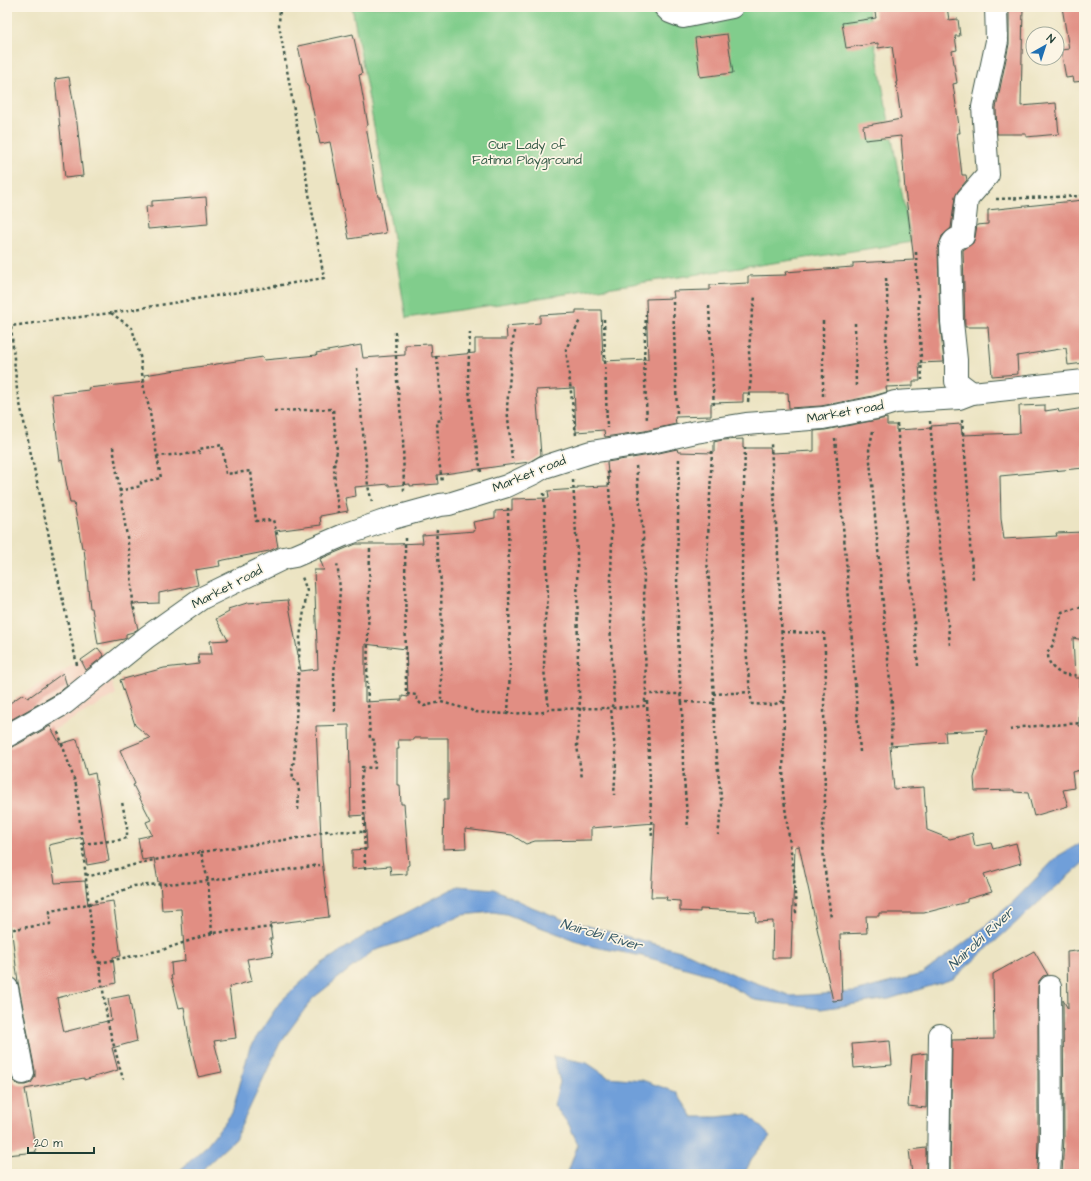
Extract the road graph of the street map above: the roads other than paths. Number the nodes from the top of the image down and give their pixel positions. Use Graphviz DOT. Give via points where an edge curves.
graph roads {
  1 [pos="665,7"];
  2 [pos="732,7"];
  3 [pos="996,7"];
  4 [pos="1084,381"];
  5 [pos="966,395"];
  6 [pos="7,736"];
  7 [pos="1050,987"];
  8 [pos="7,988"];
  9 [pos="940,1035"];
  10 [pos="23,1073"];
  11 [pos="938,1174"];
  12 [pos="1050,1174"];
  1 -- 2 [label="street" via="683,17"];
  3 -- 5 [label="street" via="997,41 983,107 988,175 967,199 963,236 955,239 950,249 956,381"];
  4 -- 5 [label="street, Market road"];
  5 -- 6 [label="street, Market road" via="876,407 828,417 746,424 576,456 544,467 510,484 339,537 289,557 202,598 147,637 65,703"];
  7 -- 12 [label="street"];
  8 -- 10 [label="street"];
  9 -- 11 [label="street"];
}
